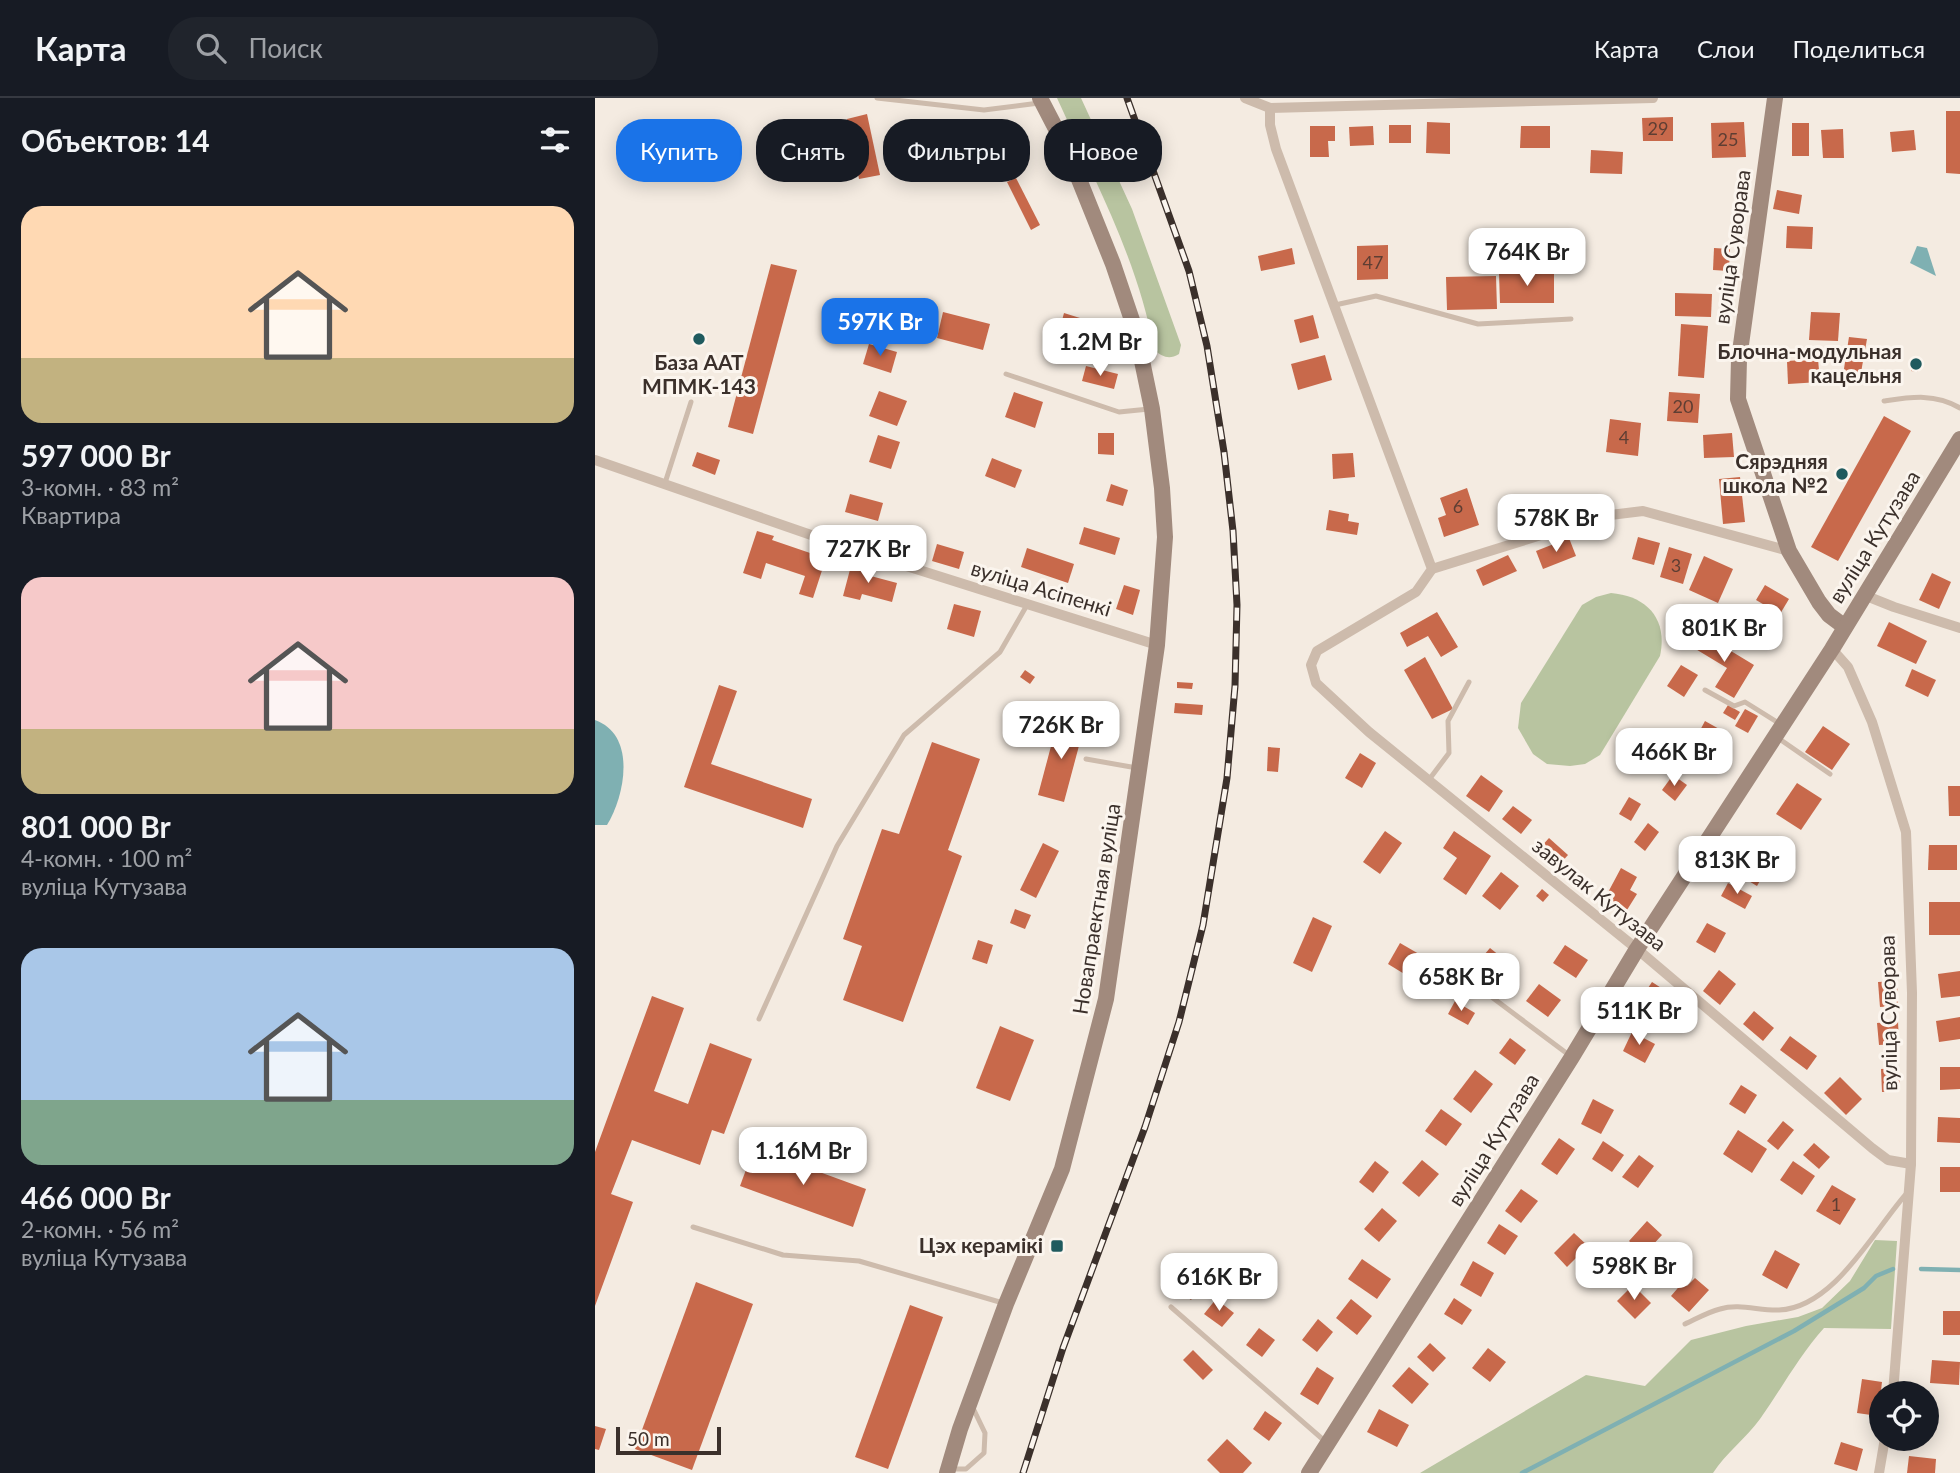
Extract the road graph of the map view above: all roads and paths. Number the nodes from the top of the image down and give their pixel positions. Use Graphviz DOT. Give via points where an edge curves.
graph roads {
  1 [pos="877,98"];
  2 [pos="1245,98"];
  3 [pos="1653,98"];
  4 [pos="1775,98"];
  5 [pos="1041,100"];
  6 [pos="1417,100"];
  7 [pos="1270,108"];
  8 [pos="1335,305"];
  9 [pos="1571,319"];
  10 [pos="1006,374"];
  11 [pos="691,401"];
  12 [pos="1884,401"];
  13 [pos="1960,408"];
  14 [pos="1152,409"];
  15 [pos="1960,439"];
  16 [pos="595,460"];
  17 [pos="665,484"];
  18 [pos="1789,551"];
  19 [pos="1433,569"];
  20 [pos="1864,595"];
  21 [pos="1027,605"];
  22 [pos="1845,627"];
  23 [pos="1960,628"];
  24 [pos="1157,645"];
  25 [pos="1832,649"];
  26 [pos="1469,682"];
  27 [pos="1705,690"];
  28 [pos="1779,731"];
  29 [pos="1086,759"];
  30 [pos="1140,769"];
  31 [pos="1830,774"];
  32 [pos="1428,781"];
  33 [pos="1636,949"];
  34 [pos="1441,959"];
  35 [pos="759,1019"];
  36 [pos="1571,1057"];
  37 [pos="1911,1164"];
  38 [pos="1909,1191"];
  39 [pos="693,1227"];
  40 [pos="1006,1304"];
  41 [pos="1171,1307"];
  42 [pos="1685,1324"];
  43 [pos="1894,1381"];
  44 [pos="970,1402"];
  45 [pos="1327,1443"];
  46 [pos="1883,1451"];
  47 [pos="948,1471"];
  48 [pos="1309,1473"];
  49 [pos="1879,1473"];
  1 -- 5 [label="lane" via="984,110"];
  2 -- 7 [label="street"];
  3 -- 6 [label="street"];
  4 -- 18 [label="street, вуліца Суворава" via="1739,359 1738,399"];
  5 -- 14 [label="street, Новапраектная вуліца" via="1068,152 1113,264 1136,332"];
  6 -- 7 [label="street"];
  7 -- 8 [label="street" via="1276,149"];
  8 -- 9 [label="lane" via="1375,296 1478,324"];
  8 -- 19 [label="street"];
  10 -- 14 [label="lane" via="1119,412"];
  11 -- 17 [label="lane"];
  12 -- 13 [label="lane" via="1925,396"];
  14 -- 24 [label="street, Новапраектная вуліца" via="1165,537"];
  15 -- 20 [label="street, вуліца Кутузава"];
  16 -- 17 [label="street, вуліца Асіпенкі"];
  17 -- 21 [label="street, вуліца Асіпенкі"];
  18 -- 19 [label="street" via="1643,511 1621,512"];
  18 -- 22 [label="street, вуліца Суворава" via="1819,602"];
  19 -- 32 [label="street, завулак Кутузава" via="1416,592 1317,651 1311,665 1316,683"];
  20 -- 22 [label="street, вуліца Кутузава"];
  20 -- 23 [label="street"];
  21 -- 24 [label="street, вуліца Асіпенкі"];
  21 -- 35 [label="lane" via="1000,652 904,735 837,846"];
  22 -- 25 [label="street, вуліца Кутузава"];
  24 -- 30 [label="street, Новапраектная вуліца"];
  25 -- 28 [label="street, вуліца Кутузава"];
  25 -- 37 [label="street, вуліца Суворава" via="1848,667 1872,722 1906,832 1912,993"];
  26 -- 32 [label="lane" via="1448,721 1449,753"];
  27 -- 28 [label="lane" via="1734,706 1745,702"];
  28 -- 31 [label="lane"];
  28 -- 33 [label="street, вуліца Кутузава"];
  29 -- 30 [label="lane"];
  30 -- 40 [label="street, Новапраектная вуліца" via="1106,999 1062,1169"];
  32 -- 33 [label="street, завулак Кутузава"];
  33 -- 36 [label="street, вуліца Кутузава"];
  33 -- 37 [label="street, завулак Кутузава" via="1872,1148 1888,1160"];
  34 -- 36 [label="lane"];
  36 -- 45 [label="street, вуліца Кутузава"];
  37 -- 38 [label="street, вуліца Суворава"];
  38 -- 42 [label="lane" via="1838,1279 1809,1303 1780,1311 1721,1308"];
  38 -- 43 [label="street, вуліца Суворава"];
  39 -- 40 [label="lane" via="783,1255 859,1261"];
  40 -- 44 [label="street, Новапраектная вуліца"];
  41 -- 45 [label="lane"];
  44 -- 47 [label="street, Новапраектная вуліца"];
  44 -- 47 [label="lane" via="985,1433 983,1453 966,1469"];
  45 -- 48 [label="street, вуліца Кутузава"];
  46 -- 49 [label="street"];
}
